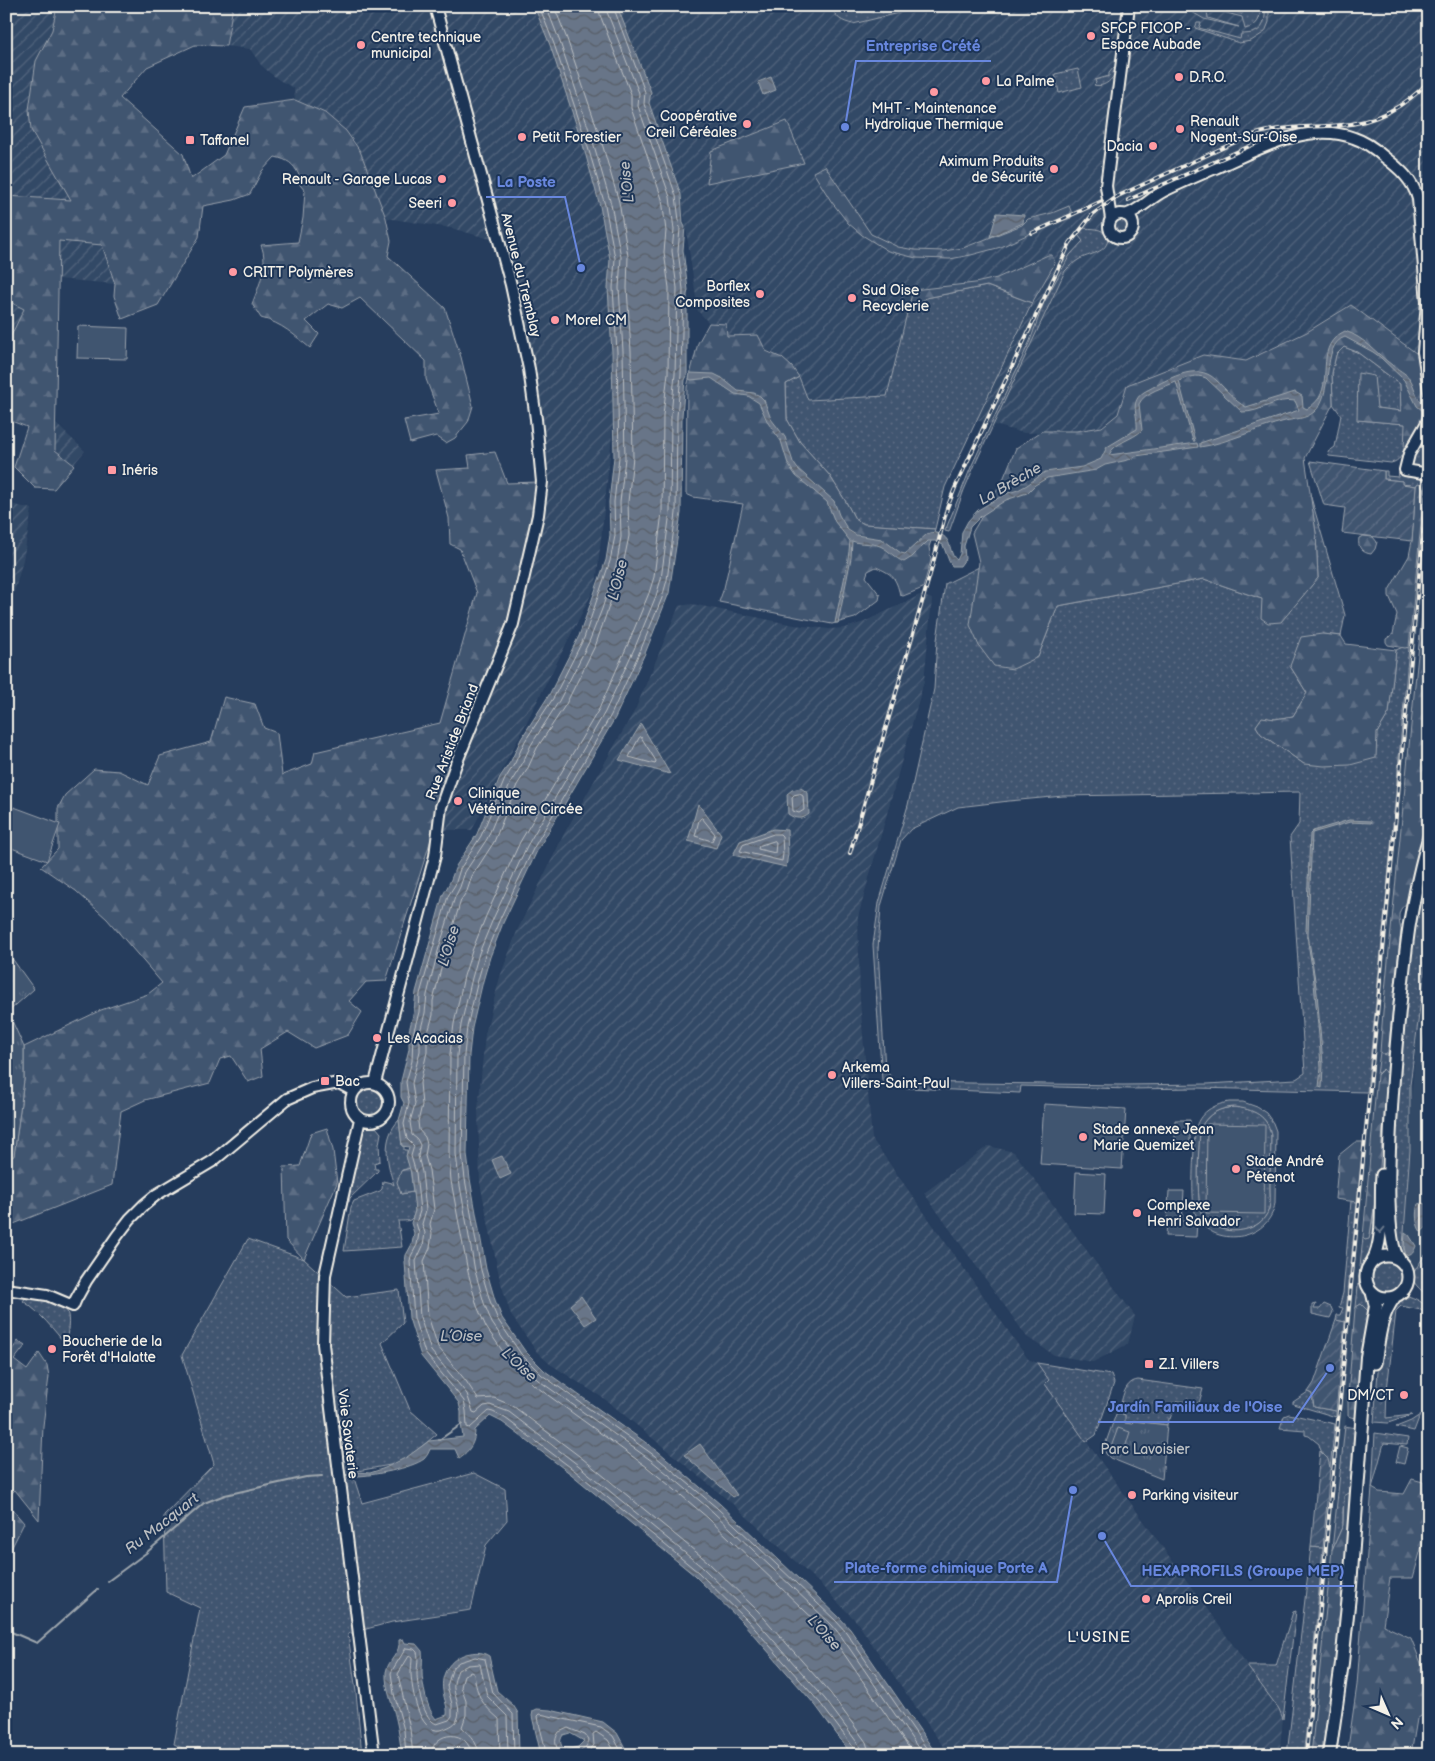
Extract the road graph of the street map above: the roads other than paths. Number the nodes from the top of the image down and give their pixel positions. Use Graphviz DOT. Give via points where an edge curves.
graph roads {
  1 [pos="435,6"];
  2 [pos="1128,6"];
  3 [pos="1106,191"];
  4 [pos="1150,201"];
  5 [pos="1124,215"];
  6 [pos="1111,219"];
  7 [pos="1133,224"];
  8 [pos="1429,391"];
  9 [pos="1429,419"];
  10 [pos="538,440"];
  11 [pos="1429,474"];
  12 [pos="1429,838"];
  13 [pos="375,1083"];
  14 [pos="354,1091"];
  15 [pos="1391,1112"];
  16 [pos="360,1119"];
  17 [pos="1398,1259"];
  18 [pos="1372,1262"];
  19 [pos="6,1289"];
  20 [pos="1373,1294"];
  21 [pos="1394,1298"];
  22 [pos="1375,1362"];
  23 [pos="374,1755"];
  24 [pos="1329,1755"];
  25 [pos="1337,1755"];
  1 -- 10 [label="main road, Avenue du Tremblay" via="516,283"];
  2 -- 3 [label="main road"];
  3 -- 5 [label="main road"];
  3 -- 6 [label="main road"];
  4 -- 5 [label="main road"];
  4 -- 7 [label="main road"];
  4 -- 8 [label="main road" via="1164,191 1266,145 1289,138 1333,134 1350,136 1369,144 1404,174 1418,199 1426,298 1423,352"];
  5 -- 6 [label="main road"];
  5 -- 7 [label="main road"];
  6 -- 7 [label="main road" via="1110,231 1118,238 1129,235"];
  9 -- 11 [label="main road" via="1408,454 1405,470"];
  10 -- 13 [label="main road, Rue Aristide Briand" via="542,482 538,515 513,624 456,764 442,807 435,856"];
  12 -- 15 [label="main road" via="1408,938"];
  13 -- 14 [label="main road" via="363,1084"];
  13 -- 16 [label="main road" via="388,1095 388,1106 378,1119"];
  14 -- 16 [label="main road" via="352,1109"];
  14 -- 19 [label="main road" via="339,1083 312,1088 288,1098 213,1162 156,1195 130,1219 86,1281 73,1306 47,1295"];
  15 -- 17 [label="main road" via="1390,1230 1393,1251"];
  15 -- 18 [label="main road, one-way" via="1382,1178 1380,1242"];
  16 -- 23 [label="main road, Voie Savaterie" via="325,1275 323,1344"];
  17 -- 18 [label="main road" via="1385,1256"];
  17 -- 21 [label="main road" via="1406,1268 1408,1280 1404,1291"];
  18 -- 20 [label="main road" via="1366,1279"];
  20 -- 21 [label="main road"];
  20 -- 24 [label="highway" via="1376,1306 1367,1357 1348,1603"];
  21 -- 22 [label="main road" via="1384,1315"];
  22 -- 25 [label="highway" via="1354,1620"];
}
